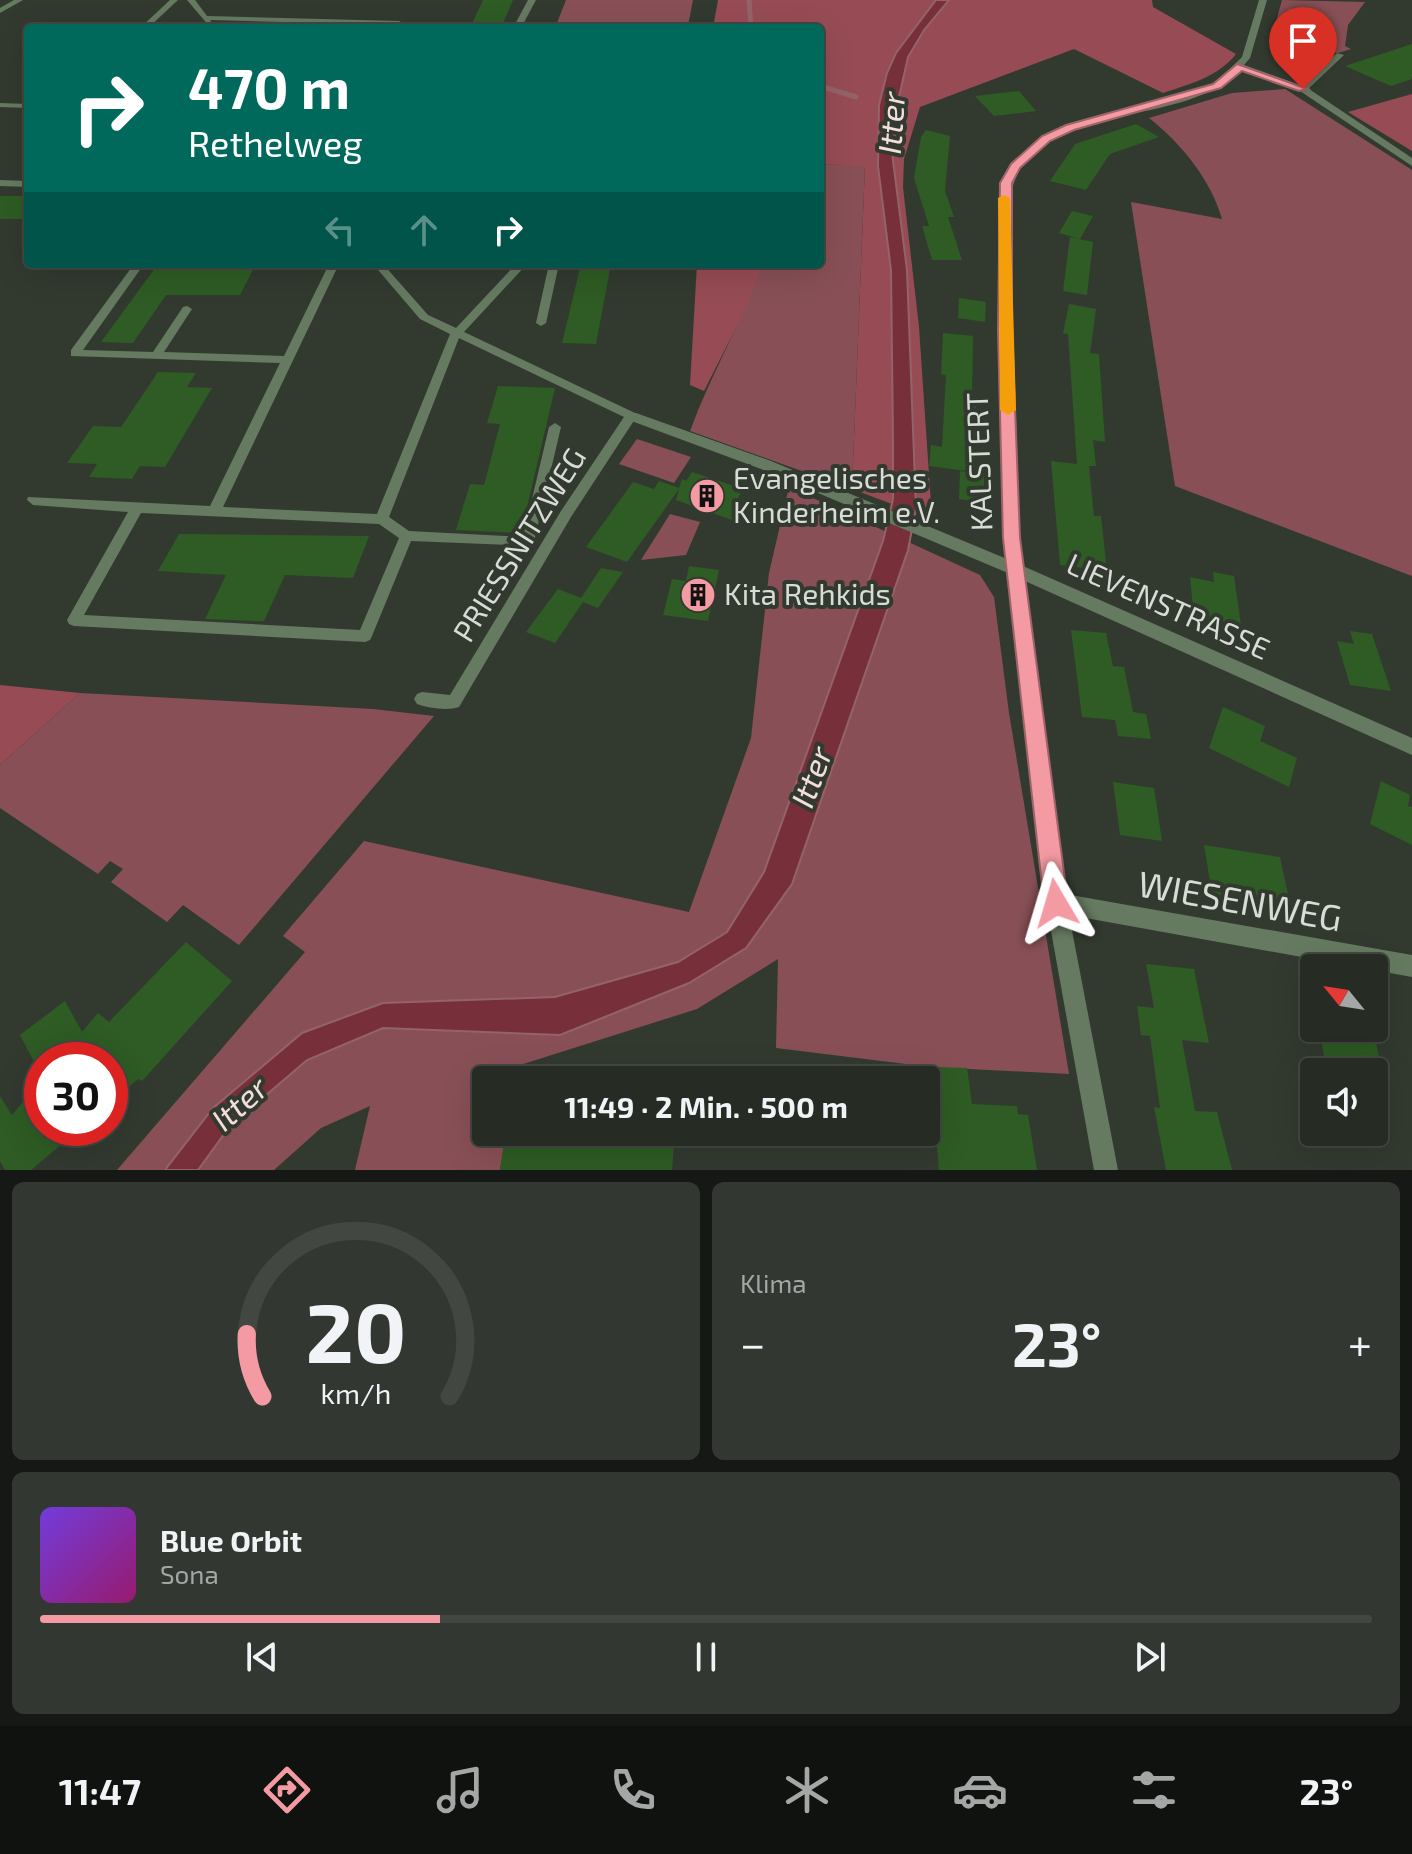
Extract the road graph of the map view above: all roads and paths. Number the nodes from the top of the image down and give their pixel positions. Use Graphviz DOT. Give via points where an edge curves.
graph roads {
  1 [pos="19,0"];
  2 [pos="174,0"];
  3 [pos="191,0"];
  4 [pos="532,0"];
  5 [pos="1263,0"];
  6 [pos="0,11"];
  7 [pos="205,18"];
  8 [pos="148,24"];
  9 [pos="209,24"];
  10 [pos="398,24"];
  11 [pos="519,24"];
  12 [pos="1340,55"];
  13 [pos="1241,67"];
  14 [pos="1303,89"];
  15 [pos="0,105"];
  16 [pos="24,106"];
  17 [pos="1412,163"];
  18 [pos="0,183"];
  19 [pos="24,184"];
  20 [pos="136,268"];
  21 [pos="332,268"];
  22 [pos="381,268"];
  23 [pos="518,268"];
  24 [pos="553,268"];
  25 [pos="187,309"];
  26 [pos="541,323"];
  27 [pos="455,335"];
  28 [pos="156,356"];
  29 [pos="287,360"];
  30 [pos="631,416"];
  31 [pos="555,427"];
  32 [pos="33,500"];
  33 [pos="137,508"];
  34 [pos="214,512"];
  35 [pos="382,519"];
  36 [pos="406,536"];
  37 [pos="1016,570"];
  38 [pos="422,699"];
  39 [pos="1412,747"];
  40 [pos="1056,903"];
  41 [pos="1412,966"];
  42 [pos="1106,1170"];
  1 -- 6 [label="lane"];
  2 -- 8 [label="lane"];
  3 -- 7 [label="lane"];
  4 -- 11 [label="lane"];
  5 -- 13 [label="street"];
  7 -- 9 [label="lane"];
  7 -- 10 [label="lane"];
  12 -- 14 [label="lane"];
  13 -- 14 [label="street"];
  13 -- 37 [label="street, KALSTERT" via="1217,86 1046,139 1015,166 1006,183 1005,330"];
  14 -- 17 [label="street"];
  15 -- 16 [label="lane"];
  18 -- 19 [label="lane"];
  20 -- 28 [label="lane" via="75,353"];
  21 -- 29 [label="lane"];
  22 -- 27 [label="lane" via="424,317"];
  23 -- 27 [label="lane"];
  24 -- 26 [label="lane"];
  25 -- 28 [label="lane"];
  27 -- 30 [label="lane"];
  27 -- 35 [label="lane"];
  28 -- 29 [label="lane"];
  29 -- 34 [label="lane"];
  30 -- 37 [label="street, LIEVENSTRASSE" via="766,465"];
  30 -- 38 [label="lane, PRIESSNITZWEG" via="454,702"];
  31 -- 36 [label="lane" via="528,542"];
  32 -- 33 [label="lane"];
  33 -- 34 [label="lane"];
  33 -- 36 [label="lane" via="74,620 365,636"];
  34 -- 35 [label="lane"];
  35 -- 36 [label="lane"];
  37 -- 39 [label="street, LIEVENSTRASSE"];
  37 -- 40 [label="street, KALSTERT"];
  40 -- 41 [label="street, WIESENWEG"];
  40 -- 42 [label="street, KALSTERT"];
}
